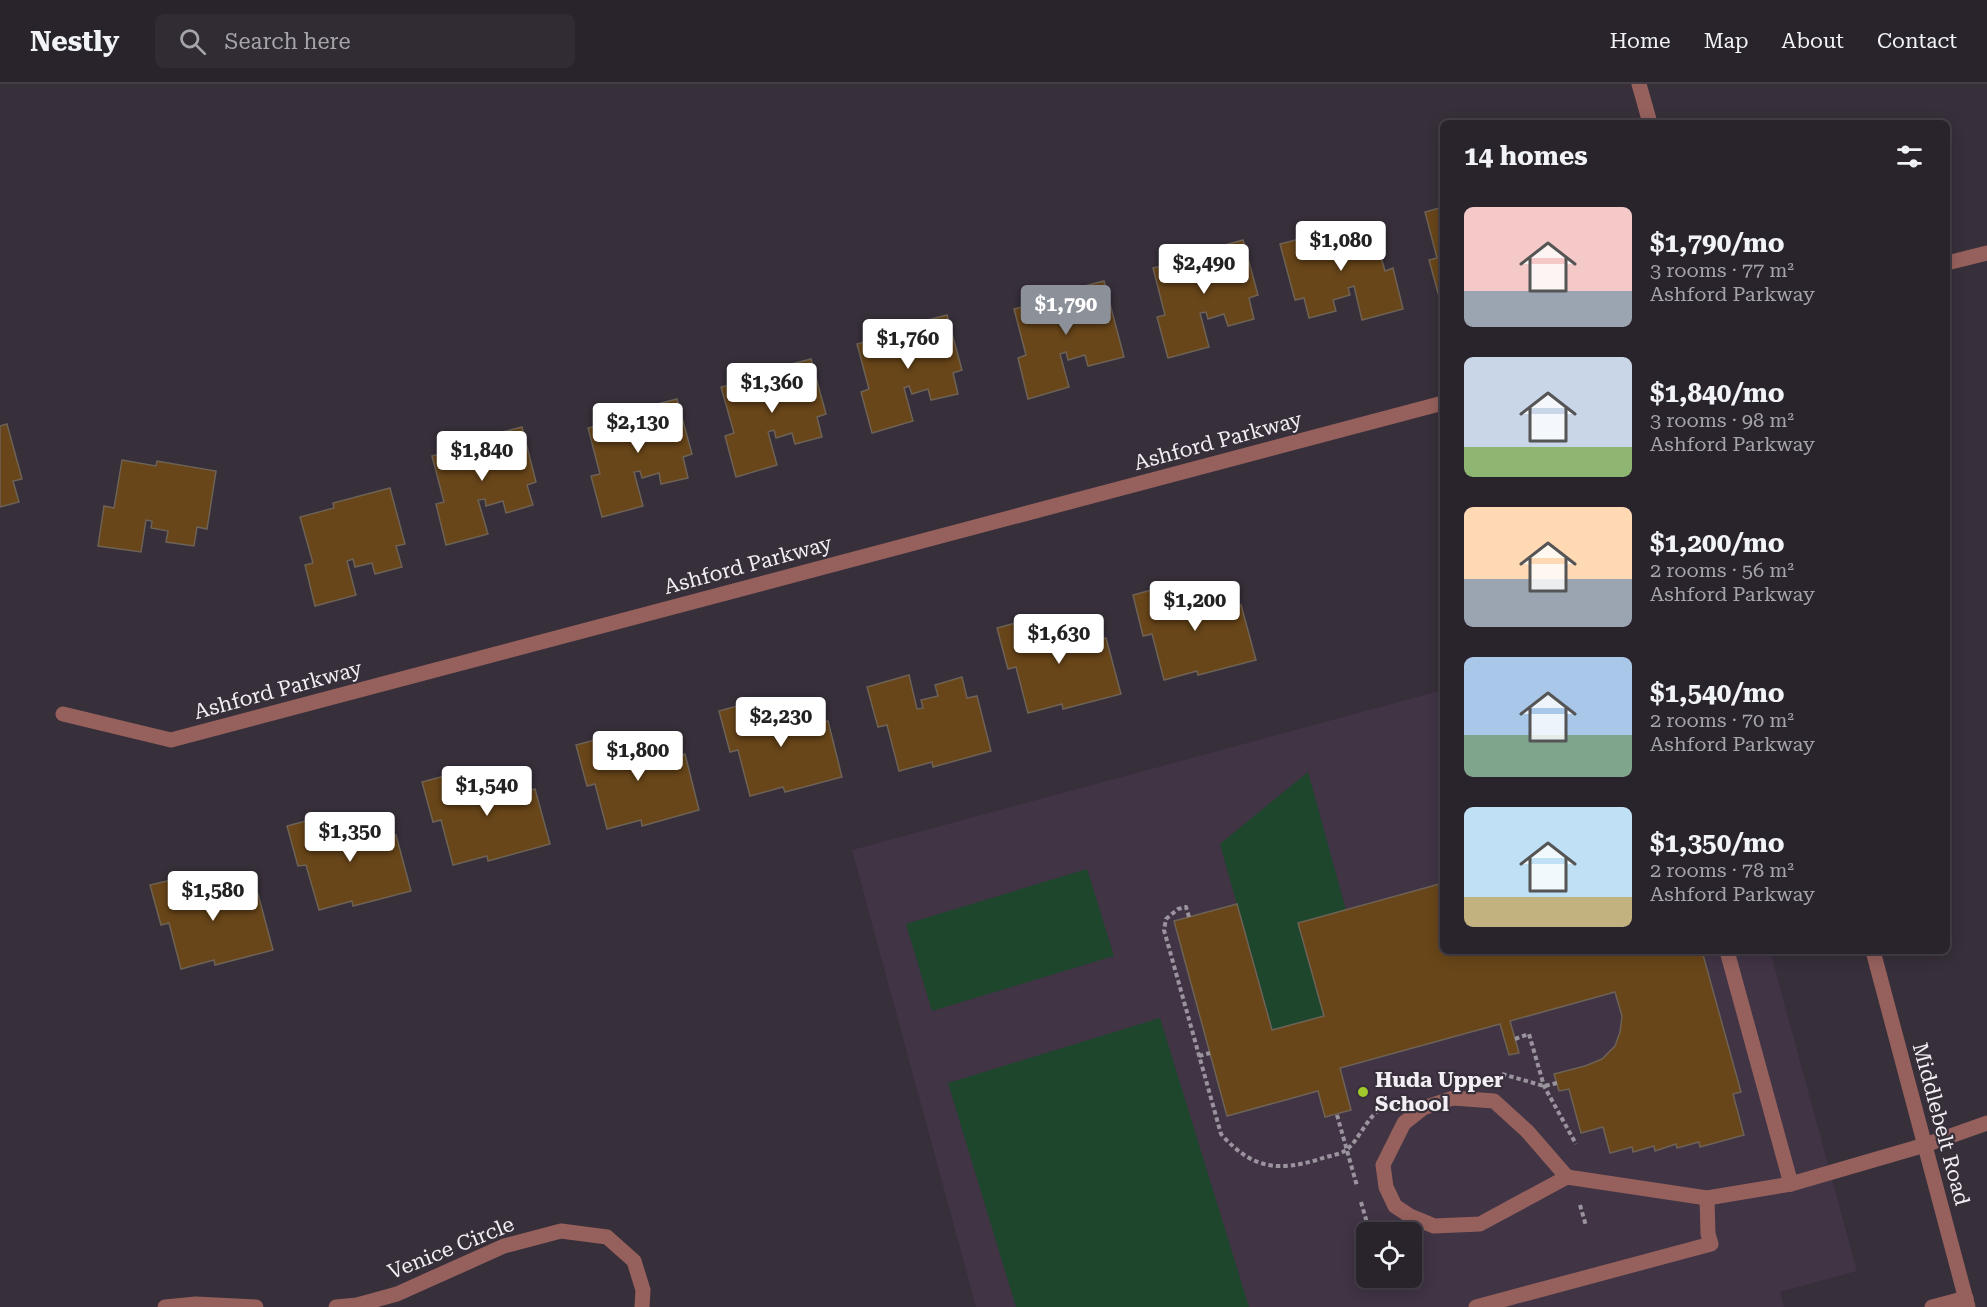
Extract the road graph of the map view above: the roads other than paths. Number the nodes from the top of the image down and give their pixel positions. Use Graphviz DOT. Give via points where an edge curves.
graph roads {
  1 [pos="1640,84"];
  2 [pos="1649,120"];
  3 [pos="1987,253"];
  4 [pos="1950,262"];
  5 [pos="1440,404"];
  6 [pos="63,714"];
  7 [pos="1728,954"];
  8 [pos="1874,954"];
  9 [pos="1987,1123"];
  10 [pos="1925,1145"];
  11 [pos="1567,1176"];
  12 [pos="1791,1184"];
  13 [pos="1707,1198"];
  14 [pos="1967,1303"];
  15 [pos="165,1307"];
  16 [pos="256,1307"];
  17 [pos="336,1307"];
  18 [pos="642,1307"];
  19 [pos="1476,1307"];
  20 [pos="1932,1307"];
  1 -- 2 [label="street"];
  3 -- 4 [label="street"];
  5 -- 6 [label="street, Ashford Parkway" via="171,740"];
  7 -- 12 [label="street"];
  8 -- 10 [label="street, Middlebelt Road"];
  9 -- 10 [label="street"];
  10 -- 12 [label="street"];
  10 -- 14 [label="street, Middlebelt Road"];
  11 -- 11 [label="street" via="1494,1101 1473,1098 1453,1098 1424,1108 1404,1123 1383,1166 1395,1206 1434,1226 1480,1224"];
  11 -- 13 [label="street"];
  12 -- 13 [label="street"];
  13 -- 19 [label="street" via="1711,1244"];
  14 -- 20 [label="street"];
  15 -- 16 [label="street"];
  17 -- 18 [label="street, Venice Circle" via="397,1294 504,1246 561,1231 607,1237 634,1261 643,1290"];
}
